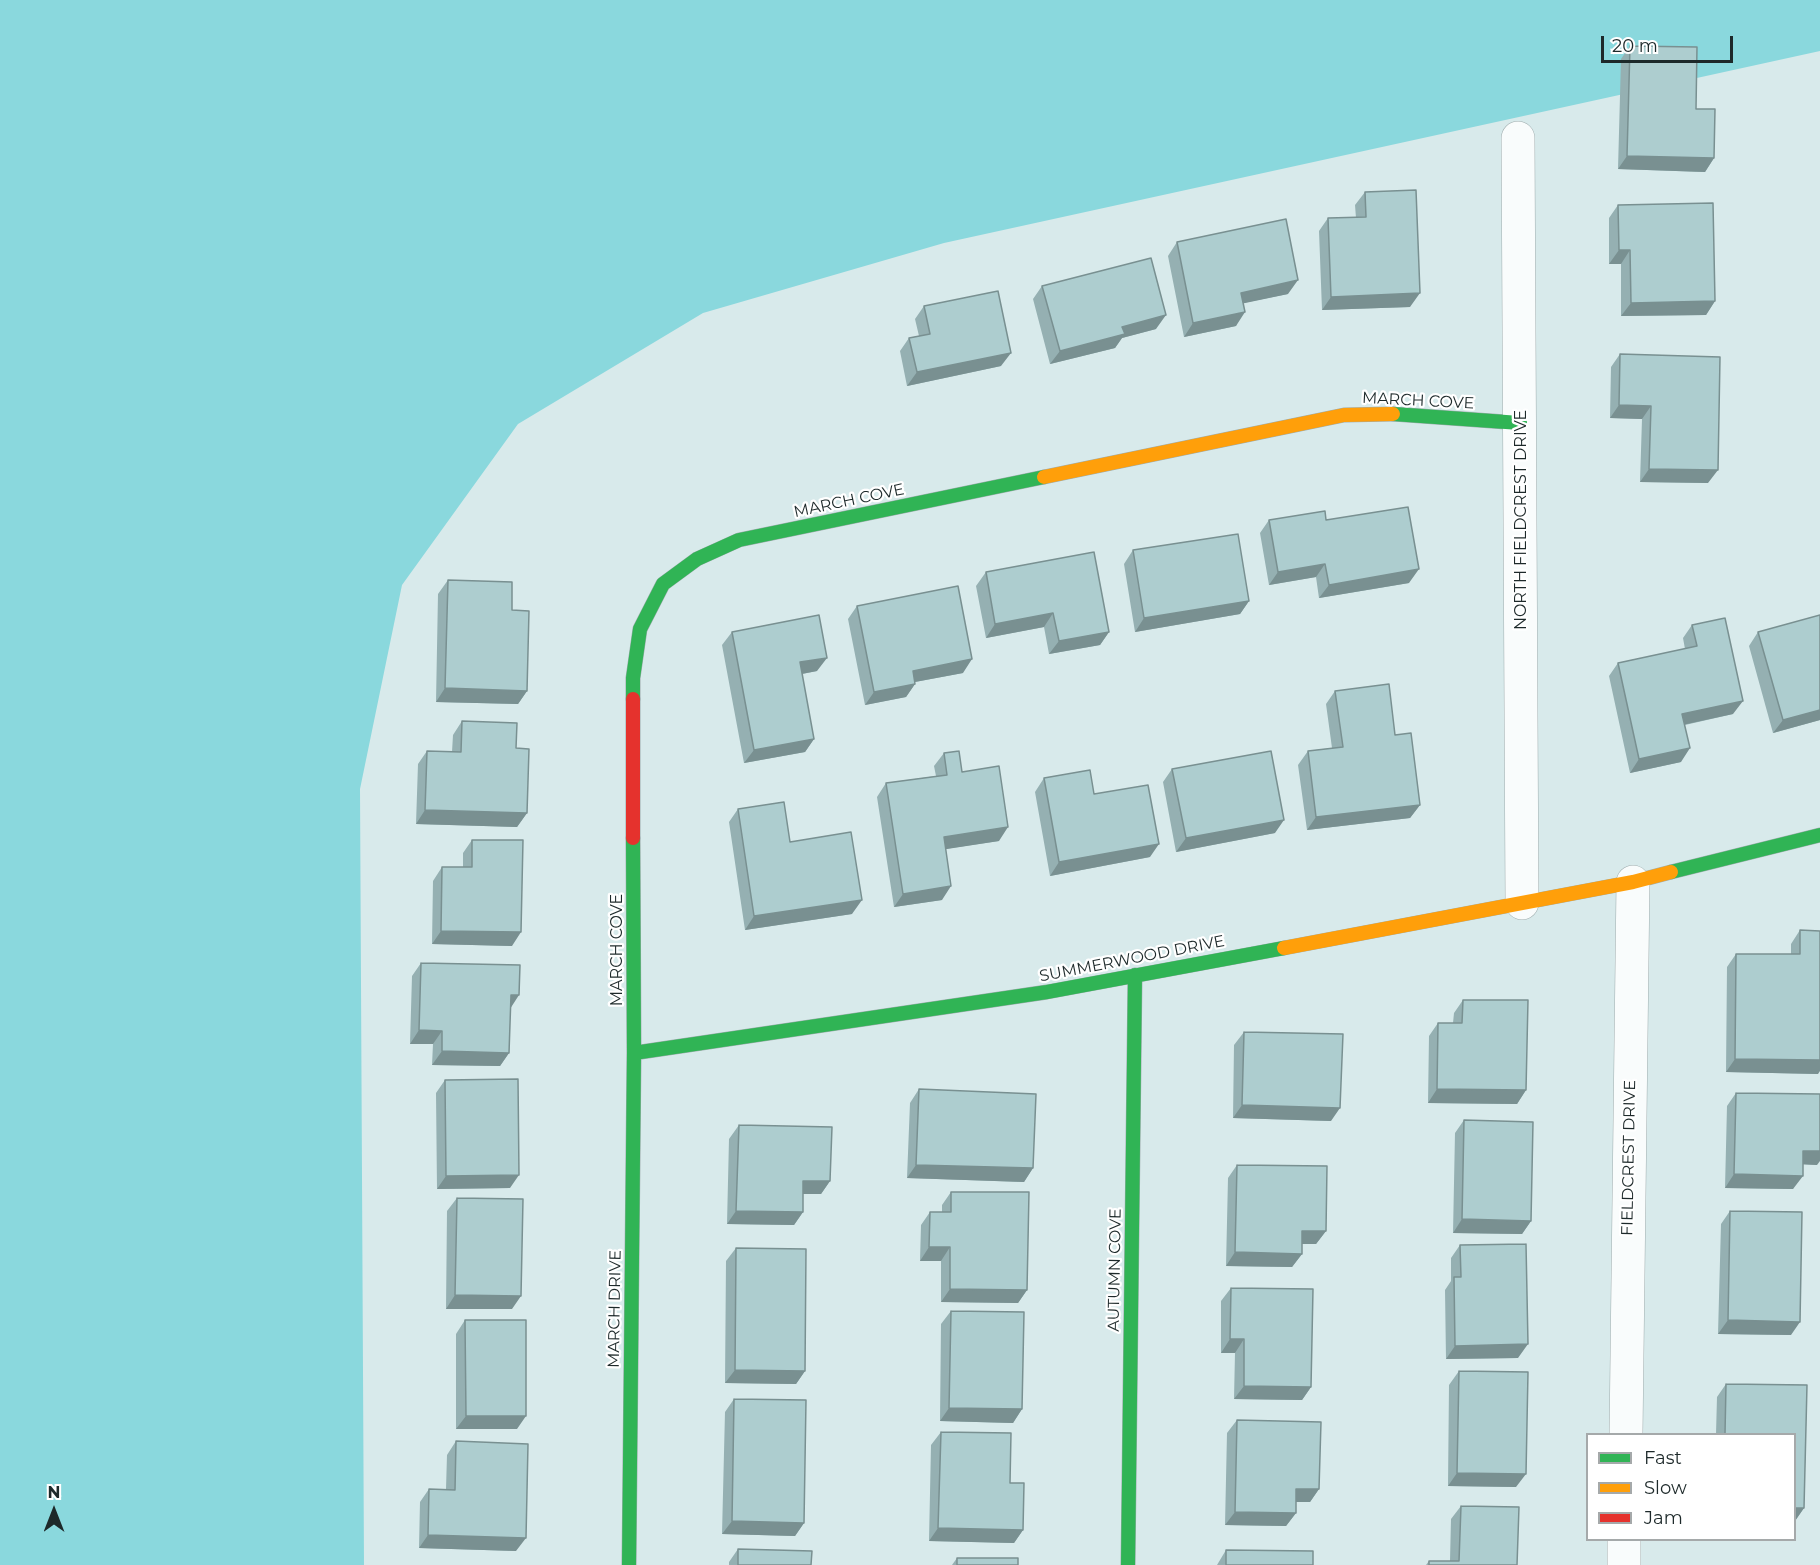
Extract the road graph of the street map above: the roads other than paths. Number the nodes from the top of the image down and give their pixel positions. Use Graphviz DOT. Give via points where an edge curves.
graph roads {
  1 [pos="1518,138"];
  2 [pos="1520,423"];
  3 [pos="1820,835"];
  4 [pos="1633,882"];
  5 [pos="1522,903"];
  6 [pos="1135,975"];
  7 [pos="634,1053"];
  8 [pos="1626,1433"];
  9 [pos="1624,1541"];
  10 [pos="629,1565"];
  11 [pos="1128,1565"];
  12 [pos="1624,1565"];
  1 -- 2 [label="street, NORTH FIELDCREST DRIVE"];
  2 -- 5 [label="street, NORTH FIELDCREST DRIVE"];
  2 -- 7 [label="street, MARCH COVE" via="1378,413 1344,415 739,540 697,559 663,584 640,629 633,678"];
  3 -- 4 [label="street"];
  4 -- 5 [label="street, SUMMERWOOD DRIVE"];
  4 -- 8 [label="street, FIELDCREST DRIVE"];
  5 -- 6 [label="street, SUMMERWOOD DRIVE"];
  6 -- 7 [label="street, SUMMERWOOD DRIVE" via="1047,992"];
  6 -- 11 [label="street, AUTUMN COVE"];
  7 -- 10 [label="street, MARCH DRIVE"];
  9 -- 12 [label="street"];
}
